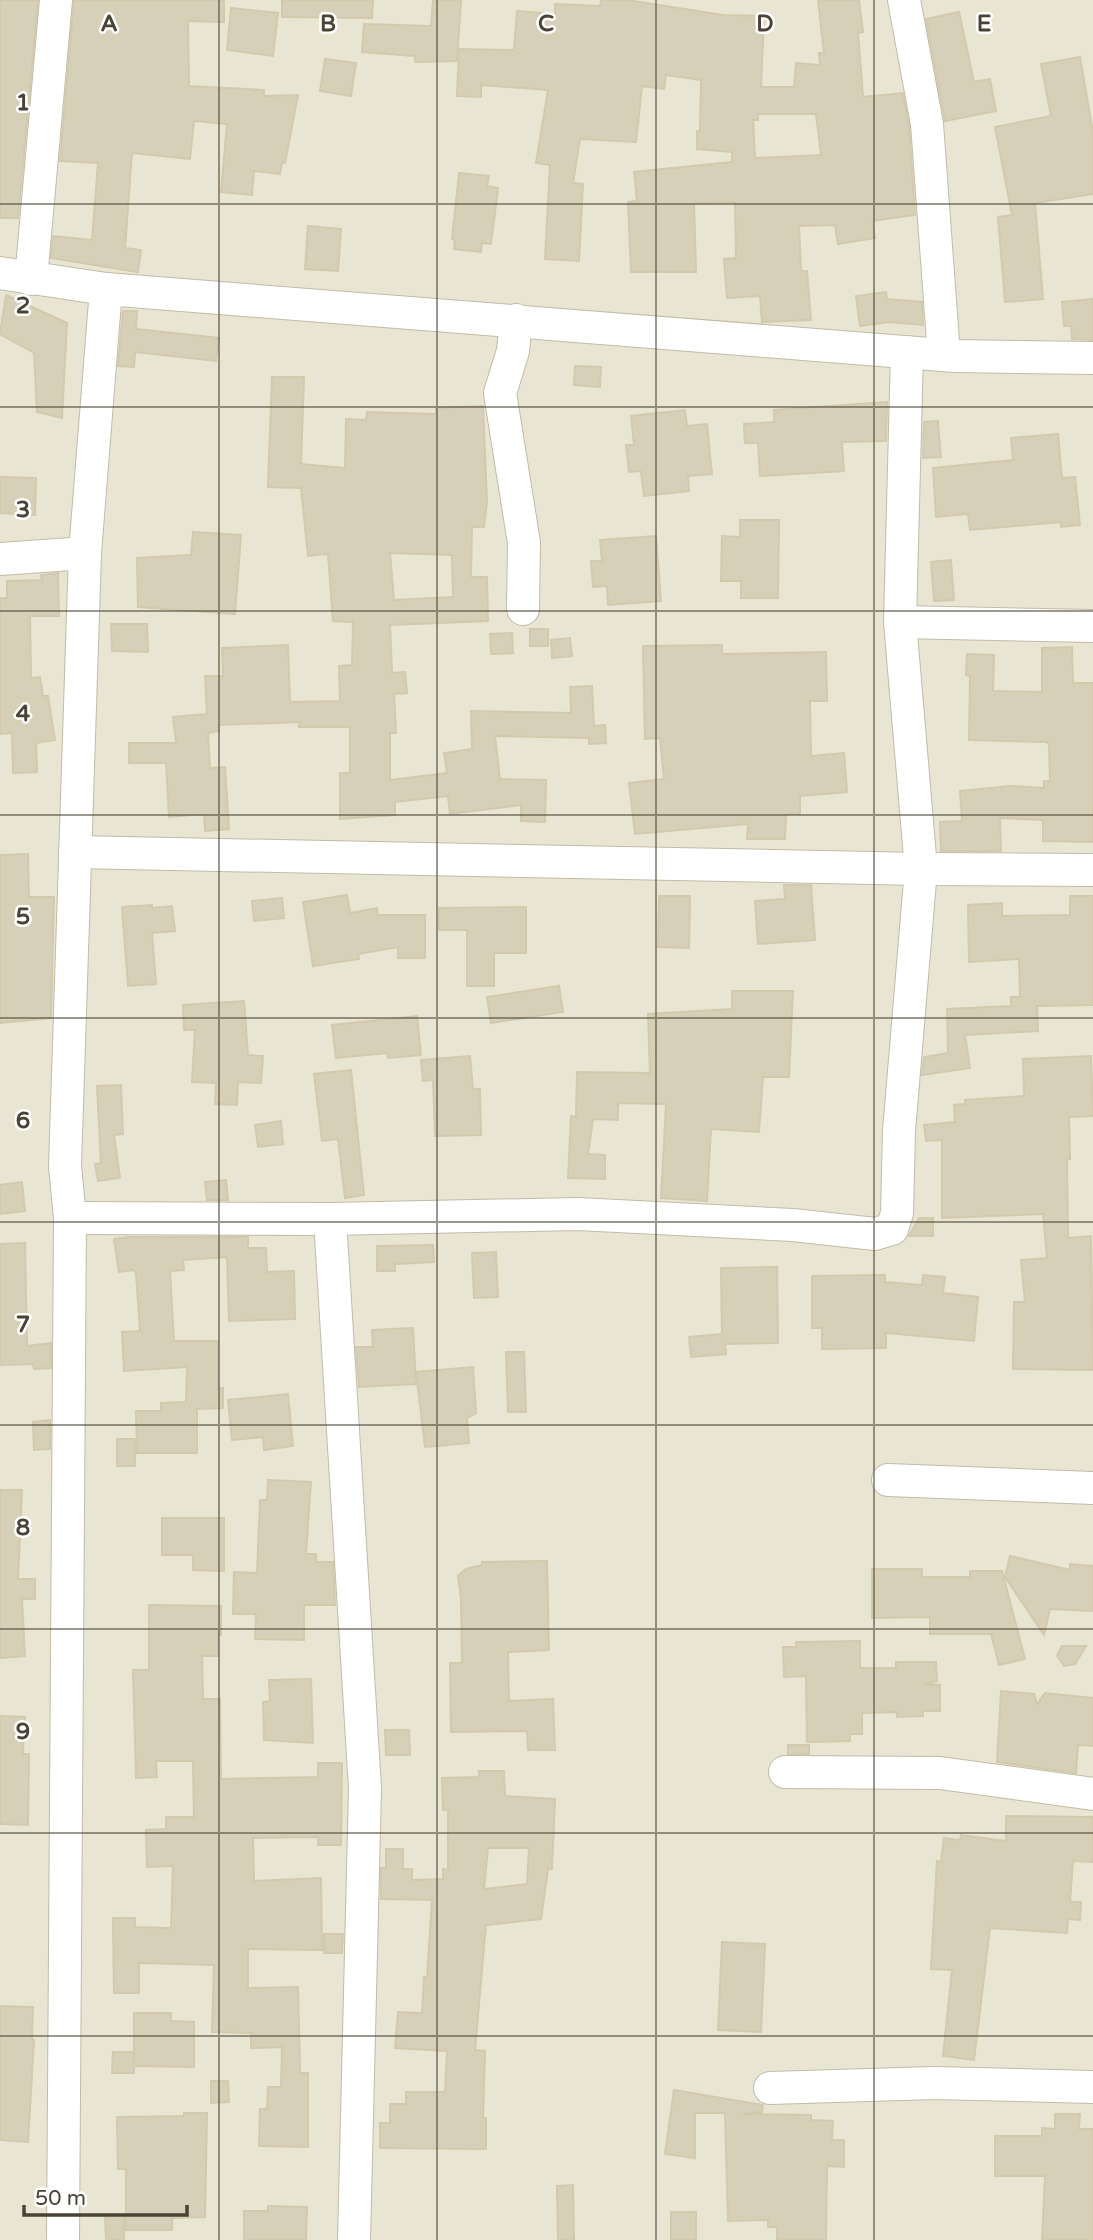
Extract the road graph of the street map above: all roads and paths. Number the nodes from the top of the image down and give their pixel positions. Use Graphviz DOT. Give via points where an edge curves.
graph roads {
  1 [pos="56,0"];
  2 [pos="904,0"];
  3 [pos="0,273"];
  4 [pos="31,279"];
  5 [pos="106,289"];
  6 [pos="516,320"];
  7 [pos="907,352"];
  8 [pos="944,355"];
  9 [pos="1093,358"];
  10 [pos="85,552"];
  11 [pos="0,559"];
  12 [pos="523,609"];
  13 [pos="900,622"];
  14 [pos="1093,626"];
  15 [pos="75,852"];
  16 [pos="921,869"];
  17 [pos="1093,870"];
  18 [pos="70,1218"];
  19 [pos="330,1219"];
  20 [pos="888,1480"];
  21 [pos="1093,1488"];
  22 [pos="785,1772"];
  23 [pos="1093,1794"];
  24 [pos="1093,2087"];
  25 [pos="770,2088"];
  26 [pos="63,2240"];
  27 [pos="354,2240"];
  1 -- 4 [label="street"];
  2 -- 8 [label="street" via="927,124"];
  3 -- 4 [label="street"];
  4 -- 5 [label="street"];
  5 -- 6 [label="street"];
  5 -- 10 [label="street"];
  6 -- 7 [label="street"];
  6 -- 12 [label="street" via="513,351 500,393 524,543"];
  7 -- 8 [label="street"];
  7 -- 13 [label="street"];
  8 -- 9 [label="street"];
  10 -- 11 [label="street"];
  10 -- 15 [label="street"];
  13 -- 14 [label="street"];
  13 -- 16 [label="street"];
  15 -- 16 [label="street"];
  15 -- 18 [label="street" via="65,1166"];
  16 -- 17 [label="street"];
  16 -- 19 [label="street" via="899,1132 897,1213 892,1228 875,1234 578,1214"];
  18 -- 19 [label="street"];
  18 -- 26 [label="street"];
  19 -- 27 [label="street" via="365,1788"];
  20 -- 21 [label="street"];
  22 -- 23 [label="street" via="940,1773"];
  24 -- 25 [label="street" via="934,2083"];
}
